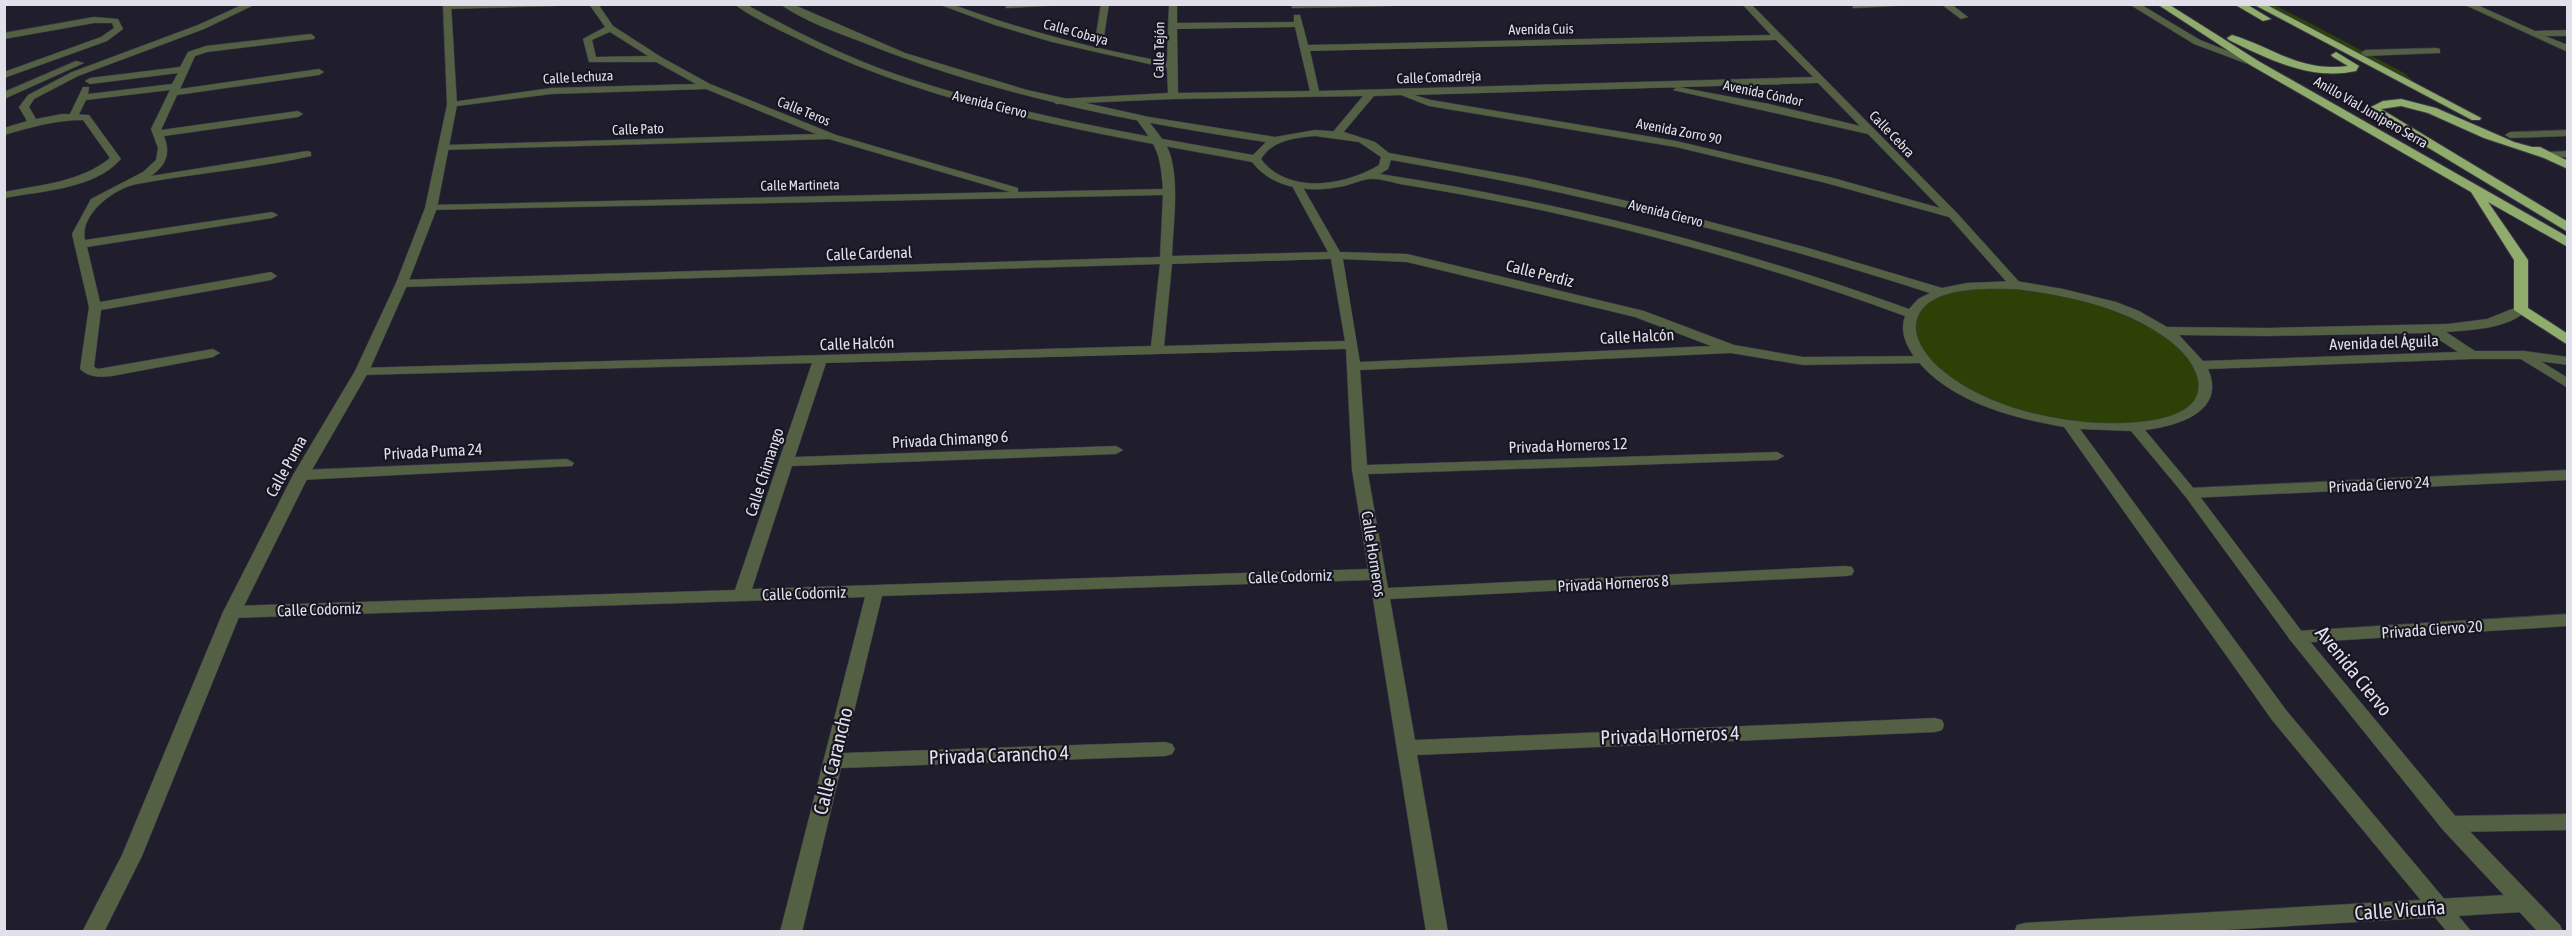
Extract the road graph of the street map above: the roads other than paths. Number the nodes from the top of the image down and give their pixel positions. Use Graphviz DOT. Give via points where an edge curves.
graph roads {
  1 [pos="227,4"];
  2 [pos="252,4"];
  3 [pos="554,4"];
  4 [pos="593,4"];
  5 [pos="738,4"];
  6 [pos="784,4"];
  7 [pos="942,4"];
  8 [pos="1075,4"];
  9 [pos="1106,4"];
  10 [pos="1173,4"];
  11 [pos="1392,4"];
  12 [pos="1746,4"];
  13 [pos="1926,4"];
  14 [pos="1945,4"];
  15 [pos="2133,4"];
  16 [pos="2161,4"];
  17 [pos="2238,4"];
  18 [pos="2257,4"];
  19 [pos="2274,4"];
  20 [pos="2467,4"];
  21 [pos="1295,5"];
  22 [pos="1855,5"];
  23 [pos="448,6"];
  24 [pos="1009,6"];
  25 [pos="1864,13"];
  26 [pos="2179,15"];
  27 [pos="1964,17"];
  28 [pos="1299,24"];
  29 [pos="1173,26"];
  30 [pos="610,28"];
  31 [pos="2534,33"];
  32 [pos="2568,33"];
  33 [pos="4,36"];
  34 [pos="1100,36"];
  35 [pos="311,37"];
  36 [pos="1778,37"];
  37 [pos="880,48"];
  38 [pos="1304,48"];
  39 [pos="2568,48"];
  40 [pos="2437,51"];
  41 [pos="870,52"];
  42 [pos="2365,53"];
  43 [pos="860,56"];
  44 [pos="658,59"];
  45 [pos="849,60"];
  46 [pos="2256,64"];
  47 [pos="1171,66"];
  48 [pos="96,67"];
  49 [pos="184,69"];
  50 [pos="319,72"];
  51 [pos="4,75"];
  52 [pos="1820,80"];
  53 [pos="90,81"];
  54 [pos="1649,85"];
  55 [pos="706,86"];
  56 [pos="176,89"];
  57 [pos="1397,92"];
  58 [pos="1315,93"];
  59 [pos="1371,93"];
  60 [pos="2428,94"];
  61 [pos="4,96"];
  62 [pos="1173,96"];
  63 [pos="82,98"];
  64 [pos="1059,102"];
  65 [pos="452,105"];
  66 [pos="298,114"];
  67 [pos="74,116"];
  68 [pos="1142,120"];
  69 [pos="33,122"];
  70 [pos="4,132"];
  71 [pos="1872,132"];
  72 [pos="2568,133"];
  73 [pos="157,134"];
  74 [pos="1337,134"];
  75 [pos="2510,135"];
  76 [pos="832,136"];
  77 [pos="1275,140"];
  78 [pos="1159,141"];
  79 [pos="445,148"];
  80 [pos="307,154"];
  81 [pos="2546,154"];
  82 [pos="2568,154"];
  83 [pos="1386,156"];
  84 [pos="1256,159"];
  85 [pos="2568,166"];
  86 [pos="1372,177"];
  87 [pos="133,182"];
  88 [pos="1296,184"];
  89 [pos="2474,189"];
  90 [pos="1169,192"];
  91 [pos="1029,194"];
  92 [pos="4,195"];
  93 [pos="431,208"];
  94 [pos="1657,210"];
  95 [pos="272,215"];
  96 [pos="1953,215"];
  97 [pos="1636,226"];
  98 [pos="2568,228"];
  99 [pos="2568,243"];
  100 [pos="79,245"];
  101 [pos="1336,255"];
  102 [pos="1166,261"];
  103 [pos="271,276"];
  104 [pos="402,283"];
  105 [pos="2016,285"];
  106 [pos="1941,292"];
  107 [pos="95,307"];
  108 [pos="2521,310"];
  109 [pos="1911,314"];
  110 [pos="2432,328"];
  111 [pos="2164,331"];
  112 [pos="2568,341"];
  113 [pos="1352,345"];
  114 [pos="1731,349"];
  115 [pos="1157,351"];
  116 [pos="213,353"];
  117 [pos="2472,355"];
  118 [pos="2524,355"];
  119 [pos="1922,359"];
  120 [pos="820,360"];
  121 [pos="2568,361"];
  122 [pos="2201,365"];
  123 [pos="1353,366"];
  124 [pos="362,371"];
  125 [pos="2568,384"];
  126 [pos="2069,424"];
  127 [pos="2135,427"];
  128 [pos="1116,450"];
  129 [pos="1777,456"];
  130 [pos="786,462"];
  131 [pos="567,463"];
  132 [pos="1360,470"];
  133 [pos="301,475"];
  134 [pos="2568,475"];
  135 [pos="2190,492"];
  136 [pos="1846,571"];
  137 [pos="1377,574"];
  138 [pos="875,590"];
  139 [pos="1380,594"];
  140 [pos="742,595"];
  141 [pos="232,612"];
  142 [pos="2568,620"];
  143 [pos="2297,638"];
  144 [pos="1935,725"];
  145 [pos="1405,748"];
  146 [pos="1165,749"];
  147 [pos="833,761"];
  148 [pos="2568,822"];
  149 [pos="2450,824"];
  150 [pos="2523,903"];
  151 [pos="2438,907"];
  152 [pos="2164,928"];
  153 [pos="93,932"];
  154 [pos="791,932"];
  155 [pos="1437,932"];
  156 [pos="2025,932"];
  157 [pos="2461,932"];
  158 [pos="2552,932"];
  1 -- 61 [label="street" via="128,46 58,70"];
  2 -- 48 [label="street"];
  3 -- 23 [label="street"];
  4 -- 30 [label="street, Calle Teros"];
  5 -- 45 [label="street, Avenida Ciervo"];
  6 -- 37 [label="street, Avenida Ciervo"];
  7 -- 47 [label="street, Calle Cobaya" via="993,24 1095,52"];
  8 -- 24 [label="street"];
  9 -- 34 [label="street"];
  10 -- 29 [label="street, Calle Tejón"];
  11 -- 21 [label="street"];
  12 -- 36 [label="street, Calle Cebra"];
  13 -- 22 [label="street"];
  14 -- 27 [label="street"];
  15 -- 46 [label="street" via="2197,42"];
  16 -- 26 [label="highway, Anillo Vial Junípero Serra"];
  17 -- 26 [label="highway" via="2354,66 2324,72 2299,67"];
  18 -- 60 [label="highway"];
  19 -- 42 [label="highway"];
  20 -- 31 [label="street"];
  21 -- 28 [label="street"];
  22 -- 25 [label="street"];
  23 -- 65 [label="street, Calle Puma"];
  26 -- 46 [label="highway, Anillo Vial Junípero Serra"];
  28 -- 29 [label="street"];
  28 -- 38 [label="street"];
  29 -- 47 [label="street, Calle Tejón"];
  30 -- 44 [label="street, Calle Teros"];
  30 -- 44 [label="street" via="587,39 592,60"];
  31 -- 32 [label="street"];
  31 -- 39 [label="street"];
  33 -- 51 [label="street" via="94,20 115,21 119,29 104,39"];
  35 -- 49 [label="street" via="196,51"];
  36 -- 38 [label="street, Avenida Cuis"];
  36 -- 52 [label="street, Calle Cebra"];
  37 -- 41 [label="street"];
  37 -- 64 [label="street, Avenida Ciervo"];
  38 -- 58 [label="street"];
  40 -- 42 [label="street"];
  42 -- 60 [label="highway" via="2404,73"];
  43 -- 45 [label="street"];
  44 -- 55 [label="street, Calle Teros"];
  45 -- 78 [label="street, Avenida Ciervo" via="963,98"];
  46 -- 89 [label="highway, Anillo Vial Junípero Serra"];
  47 -- 62 [label="street, Calle Tejón"];
  48 -- 53 [label="street"];
  48 -- 69 [label="street" via="31,97 24,107"];
  49 -- 53 [label="street"];
  49 -- 56 [label="street"];
  50 -- 56 [label="street"];
  52 -- 54 [label="street, Calle Comadreja"];
  52 -- 71 [label="street, Calle Cebra"];
  53 -- 63 [label="street"];
  54 -- 57 [label="street, Calle Comadreja"];
  54 -- 71 [label="street, Avenida Cóndor" via="1769,106"];
  55 -- 65 [label="street, Calle Lechuza" via="551,91"];
  55 -- 76 [label="street, Calle Teros"];
  56 -- 63 [label="street"];
  56 -- 73 [label="street"];
  57 -- 59 [label="street, Calle Comadreja"];
  57 -- 96 [label="street, Avenida Zorro 90" via="1429,103 1676,144 1830,180"];
  58 -- 59 [label="street, Calle Comadreja"];
  58 -- 62 [label="street, Calle Comadreja"];
  59 -- 74 [label="street"];
  60 -- 75 [label="highway"];
  62 -- 64 [label="street, Calle Comadreja"];
  63 -- 67 [label="street"];
  64 -- 68 [label="street, Avenida Ciervo"];
  65 -- 79 [label="street, Calle Puma"];
  66 -- 73 [label="street"];
  67 -- 69 [label="street"];
  67 -- 92 [label="street" via="86,117 116,159 90,175"];
  68 -- 77 [label="street, Avenida Ciervo"];
  68 -- 78 [label="street"];
  69 -- 70 [label="street"];
  71 -- 96 [label="street, Calle Cebra"];
  72 -- 75 [label="street"];
  73 -- 87 [label="street" via="164,151 160,162"];
  74 -- 77 [label="street, Avenida Ciervo" via="1315,133"];
  74 -- 83 [label="street, Avenida Ciervo" via="1360,138 1377,146"];
  75 -- 81 [label="highway"];
  76 -- 79 [label="street, Calle Pato"];
  76 -- 91 [label="street, Calle Teros"];
  77 -- 84 [label="street" via="1261,148"];
  78 -- 84 [label="street, Avenida Ciervo"];
  78 -- 90 [label="street" via="1166,157"];
  79 -- 93 [label="street, Calle Puma"];
  80 -- 87 [label="street"];
  81 -- 82 [label="street"];
  81 -- 85 [label="highway"];
  81 -- 98 [label="highway" via="2514,146 2420,106 2386,104 2374,108"];
  83 -- 86 [label="street" via="1384,167"];
  83 -- 94 [label="street, Avenida Ciervo" via="1539,183"];
  84 -- 88 [label="street" via="1271,176"];
  86 -- 88 [label="street" via="1334,186"];
  86 -- 97 [label="street, Avenida Ciervo" via="1440,186"];
  87 -- 100 [label="street" via="94,202 78,234"];
  88 -- 101 [label="street, Calle Horneros"];
  89 -- 99 [label="highway, Anillo Vial Junípero Serra"];
  89 -- 108 [label="highway" via="2521,261"];
  90 -- 91 [label="street, Calle Martineta"];
  90 -- 102 [label="street"];
  91 -- 93 [label="street, Calle Martineta"];
  93 -- 104 [label="street, Calle Puma"];
  94 -- 97 [label="street"];
  94 -- 106 [label="street, Avenida Ciervo" via="1833,257"];
  95 -- 100 [label="street"];
  96 -- 105 [label="street, Calle Cebra"];
  97 -- 109 [label="street, Avenida Ciervo" via="1824,281"];
  100 -- 107 [label="street"];
  101 -- 102 [label="street, Calle Cardenal"];
  101 -- 113 [label="street, Calle Horneros"];
  101 -- 114 [label="street, Calle Perdiz" via="1407,258 1639,314"];
  102 -- 104 [label="street, Calle Cardenal"];
  102 -- 115 [label="street"];
  103 -- 107 [label="street"];
  104 -- 124 [label="street, Calle Puma"];
  105 -- 106 [label="street"];
  105 -- 111 [label="street" via="2094,300"];
  106 -- 109 [label="street" via="1922,302"];
  107 -- 116 [label="street" via="87,369 96,373"];
  108 -- 110 [label="street, Avenida del Águila" via="2507,319"];
  108 -- 112 [label="highway"];
  109 -- 119 [label="street" via="1908,335"];
  110 -- 111 [label="street, Avenida del Águila" via="2228,334"];
  110 -- 117 [label="street"];
  111 -- 122 [label="street" via="2184,345"];
  113 -- 115 [label="street, Calle Halcón"];
  113 -- 123 [label="street, Calle Horneros"];
  114 -- 119 [label="street, Calle Halcón" via="1803,361"];
  114 -- 123 [label="street, Calle Halcón"];
  115 -- 120 [label="street, Calle Halcón"];
  117 -- 118 [label="street, Avenida del Águila"];
  117 -- 122 [label="street, Avenida del Águila"];
  118 -- 121 [label="street, Avenida del Águila"];
  118 -- 125 [label="street"];
  119 -- 126 [label="street" via="1947,380 1983,399"];
  120 -- 124 [label="street, Calle Halcón"];
  120 -- 130 [label="street, Calle Chimango"];
  122 -- 127 [label="street" via="2207,385 2200,403 2181,416"];
  123 -- 132 [label="street, Calle Horneros"];
  124 -- 133 [label="street, Calle Puma"];
  126 -- 127 [label="street"];
  126 -- 151 [label="street" via="2279,715"];
  127 -- 135 [label="street, Avenida Ciervo"];
  128 -- 130 [label="street, Privada Chimango 6"];
  129 -- 132 [label="street, Privada Horneros 12"];
  130 -- 140 [label="street, Calle Chimango"];
  131 -- 133 [label="street, Privada Puma 24"];
  132 -- 137 [label="street, Calle Horneros"];
  133 -- 141 [label="street, Calle Puma"];
  134 -- 135 [label="street, Privada Ciervo 24"];
  135 -- 143 [label="street, Avenida Ciervo"];
  136 -- 139 [label="street, Privada Horneros 8"];
  137 -- 138 [label="street, Calle Codorniz"];
  137 -- 139 [label="street, Calle Horneros"];
  138 -- 140 [label="street, Calle Codorniz"];
  138 -- 147 [label="street, Calle Carancho"];
  139 -- 145 [label="street, Calle Horneros"];
  140 -- 141 [label="street, Calle Codorniz"];
  141 -- 153 [label="street, Calle Puma" via="132,856"];
  142 -- 143 [label="street, Privada Ciervo 20"];
  143 -- 149 [label="street, Avenida Ciervo"];
  144 -- 145 [label="street, Privada Horneros 4"];
  145 -- 155 [label="street, Calle Horneros"];
  146 -- 147 [label="street, Privada Carancho 4"];
  147 -- 154 [label="street, Calle Carancho"];
  148 -- 149 [label="street"];
  149 -- 150 [label="street, Avenida Ciervo"];
  150 -- 151 [label="street, Calle Vicuña"];
  150 -- 158 [label="street, Avenida Ciervo"];
  151 -- 152 [label="street, Calle Vicuña"];
  151 -- 157 [label="street"];
  152 -- 156 [label="street, Calle Vicuña"];
}
